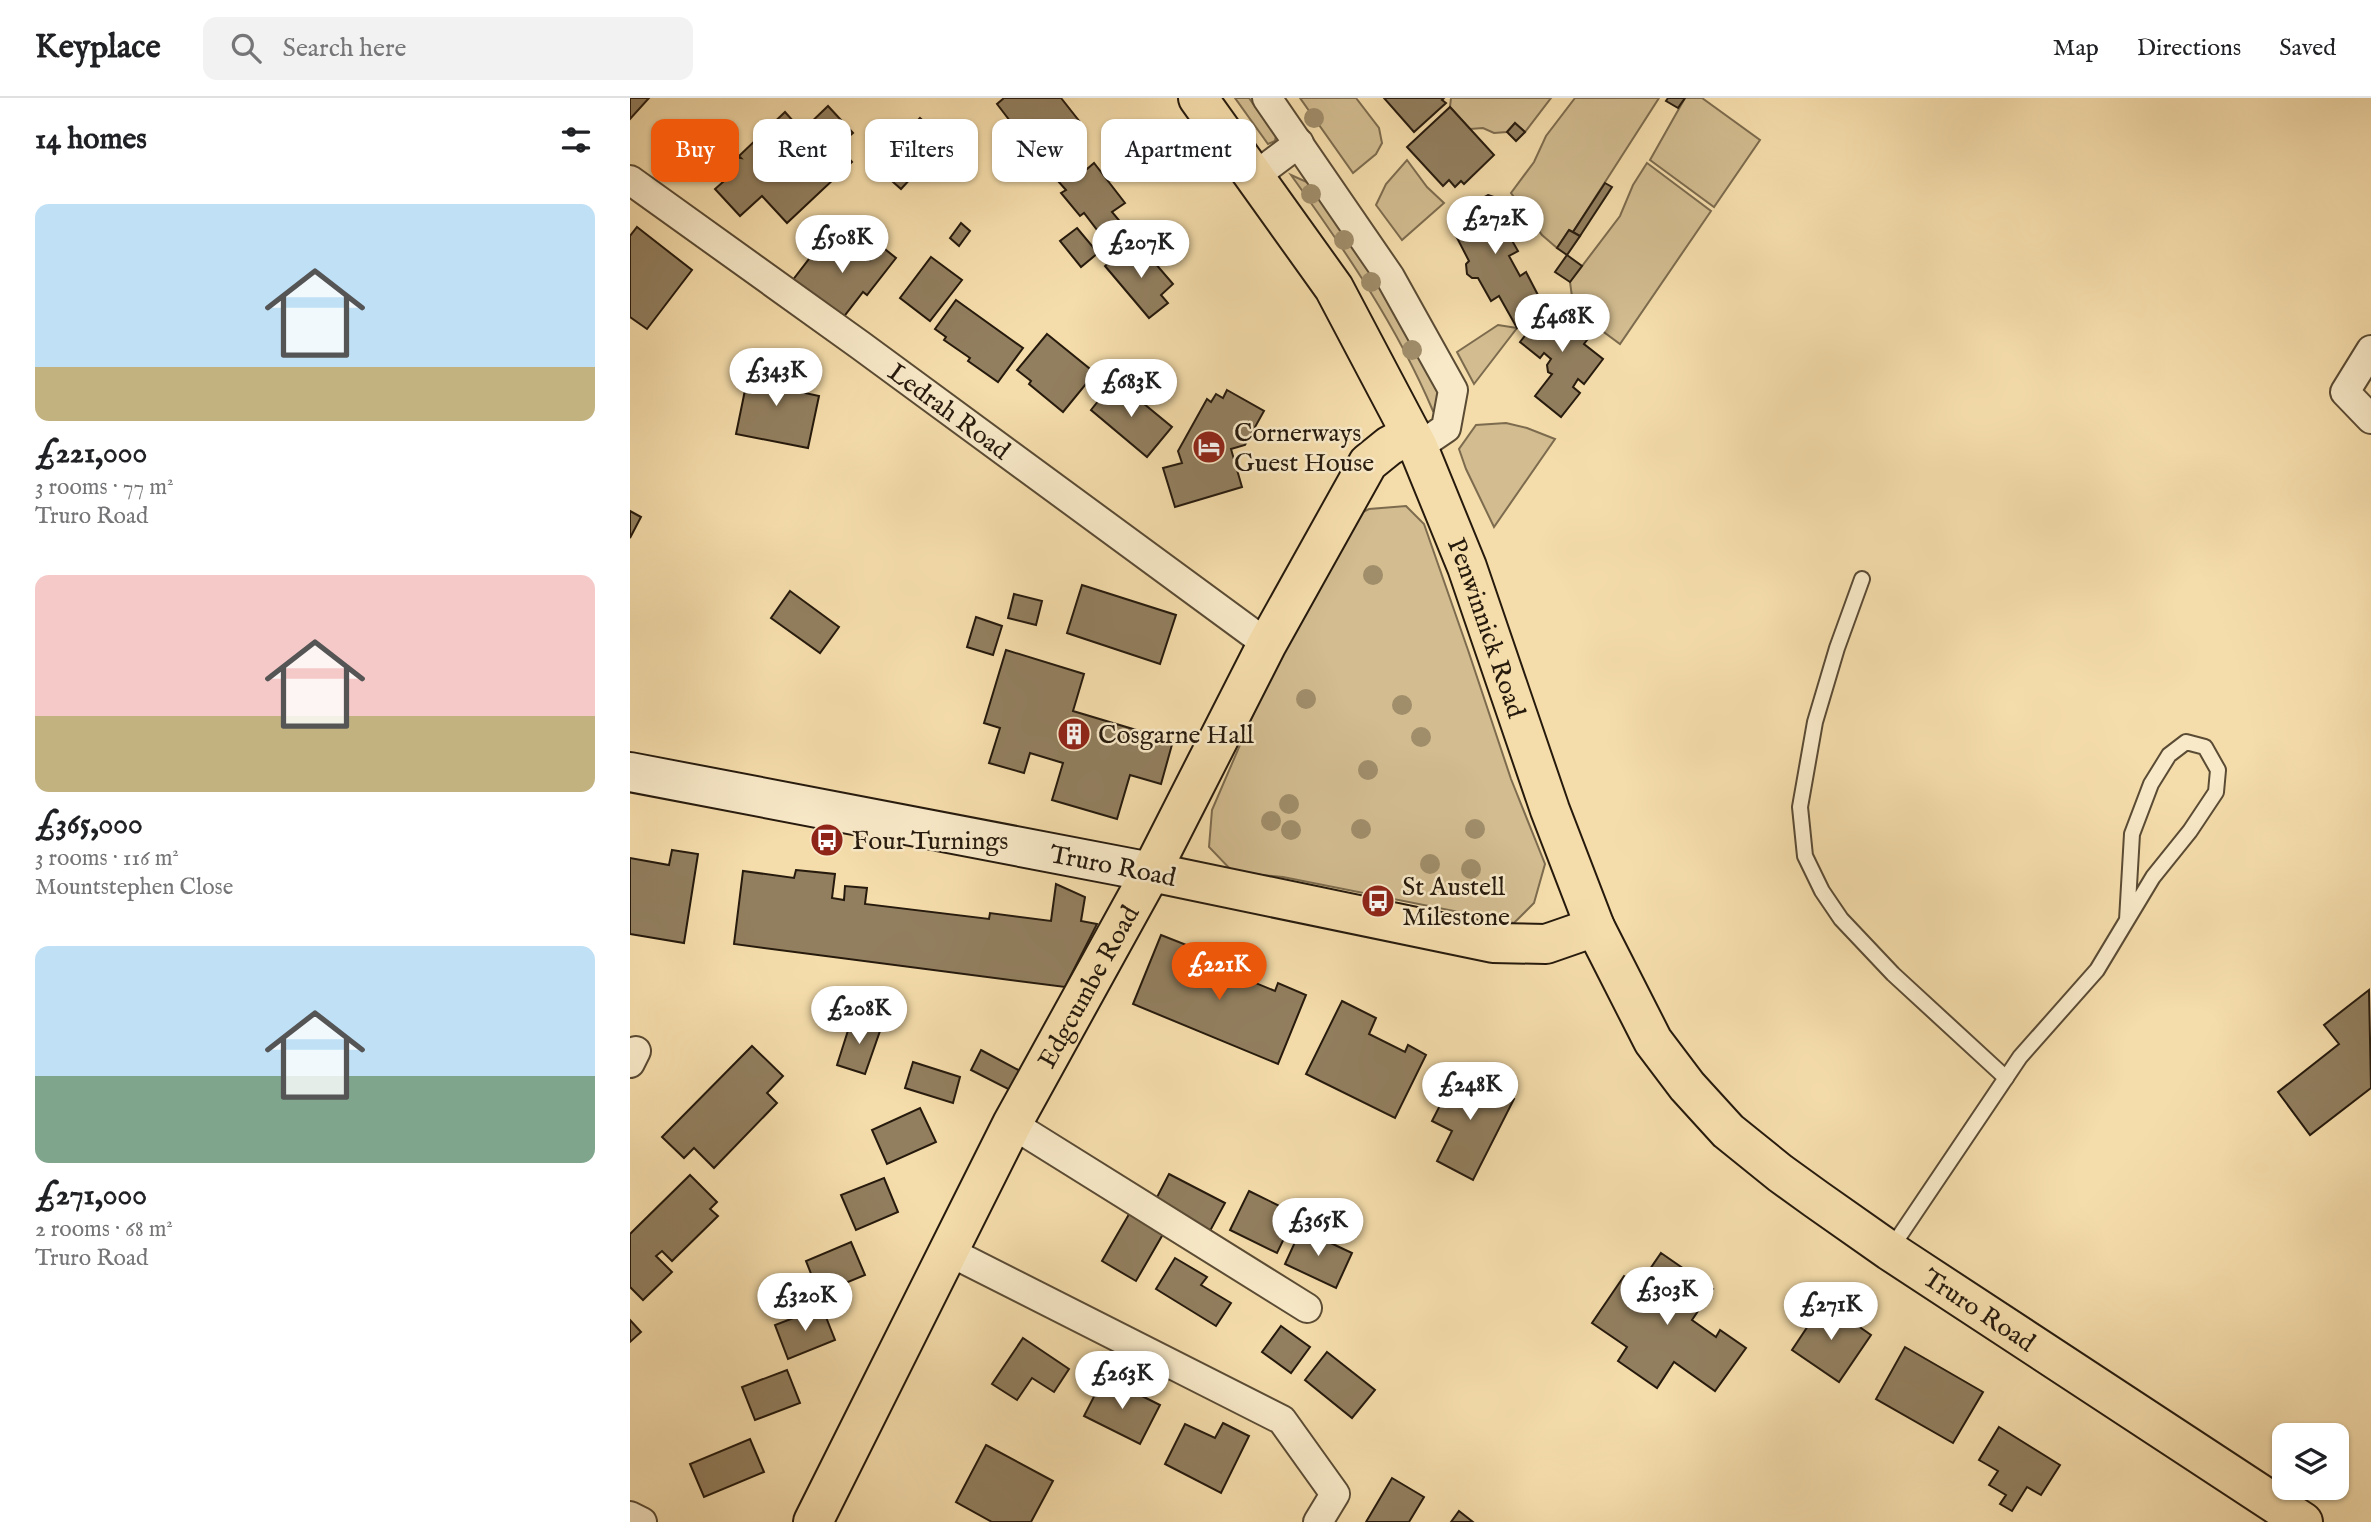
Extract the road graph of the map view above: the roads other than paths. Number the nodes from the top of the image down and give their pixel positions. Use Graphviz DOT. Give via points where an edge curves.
graph roads {
  1 [pos="1198,98"];
  2 [pos="1267,98"];
  3 [pos="1213,119"];
  4 [pos="1299,143"];
  5 [pos="1256,175"];
  6 [pos="1256,177"];
  7 [pos="630,180"];
  8 [pos="2371,350"];
  9 [pos="2371,419"];
  10 [pos="1414,441"];
  11 [pos="1863,579"];
  12 [pos="1267,644"];
  13 [pos="630,772"];
  14 [pos="1550,810"];
  15 [pos="1151,872"];
  16 [pos="2127,920"];
  17 [pos="1594,927"];
  18 [pos="2006,1079"];
  19 [pos="1012,1124"];
  20 [pos="948,1251"];
  21 [pos="1890,1251"];
  22 [pos="1307,1308"];
  23 [pos="630,1516"];
  24 [pos="642,1522"];
  25 [pos="813,1522"];
  26 [pos="1318,1522"];
  27 [pos="2303,1522"];
  1 -- 3 [label="main road, Penwinnick Road"];
  2 -- 4 [label="street"];
  4 -- 5 [label="street"];
  4 -- 10 [label="street" via="1390,276 1453,390 1446,428"];
  6 -- 10 [label="main road, Penwinnick Road" via="1334,288"];
  7 -- 12 [label="street, Ledrah Road"];
  8 -- 9 [label="street" via="2345,391"];
  10 -- 12 [label="main road, Edgcumbe Road" via="1389,446 1368,463"];
  10 -- 14 [label="main road, Penwinnick Road" via="1467,567"];
  11 -- 18 [label="lane" via="1815,722 1800,807 1805,856 1841,919"];
  12 -- 15 [label="main road, Edgcumbe Road"];
  13 -- 15 [label="main road, Truro Road"];
  14 -- 17 [label="main road, Truro Road"];
  15 -- 17 [label="main road, Truro Road" via="1493,943 1546,944"];
  15 -- 19 [label="main road, Edgcumbe Road"];
  16 -- 16 [label="lane" via="2216,792 2218,770 2205,747 2186,742 2169,755 2151,785 2132,834"];
  16 -- 18 [label="lane" via="2097,970"];
  17 -- 21 [label="main road, Truro Road" via="1653,1041 1695,1095 1780,1173"];
  18 -- 21 [label="lane"];
  19 -- 20 [label="main road, Edgcumbe Road"];
  19 -- 22 [label="street"];
  20 -- 25 [label="main road, Edgcumbe Road"];
  20 -- 26 [label="street" via="1282,1420 1335,1494"];
  21 -- 27 [label="main road, Truro Road"];
  23 -- 24 [label="street"];
}
